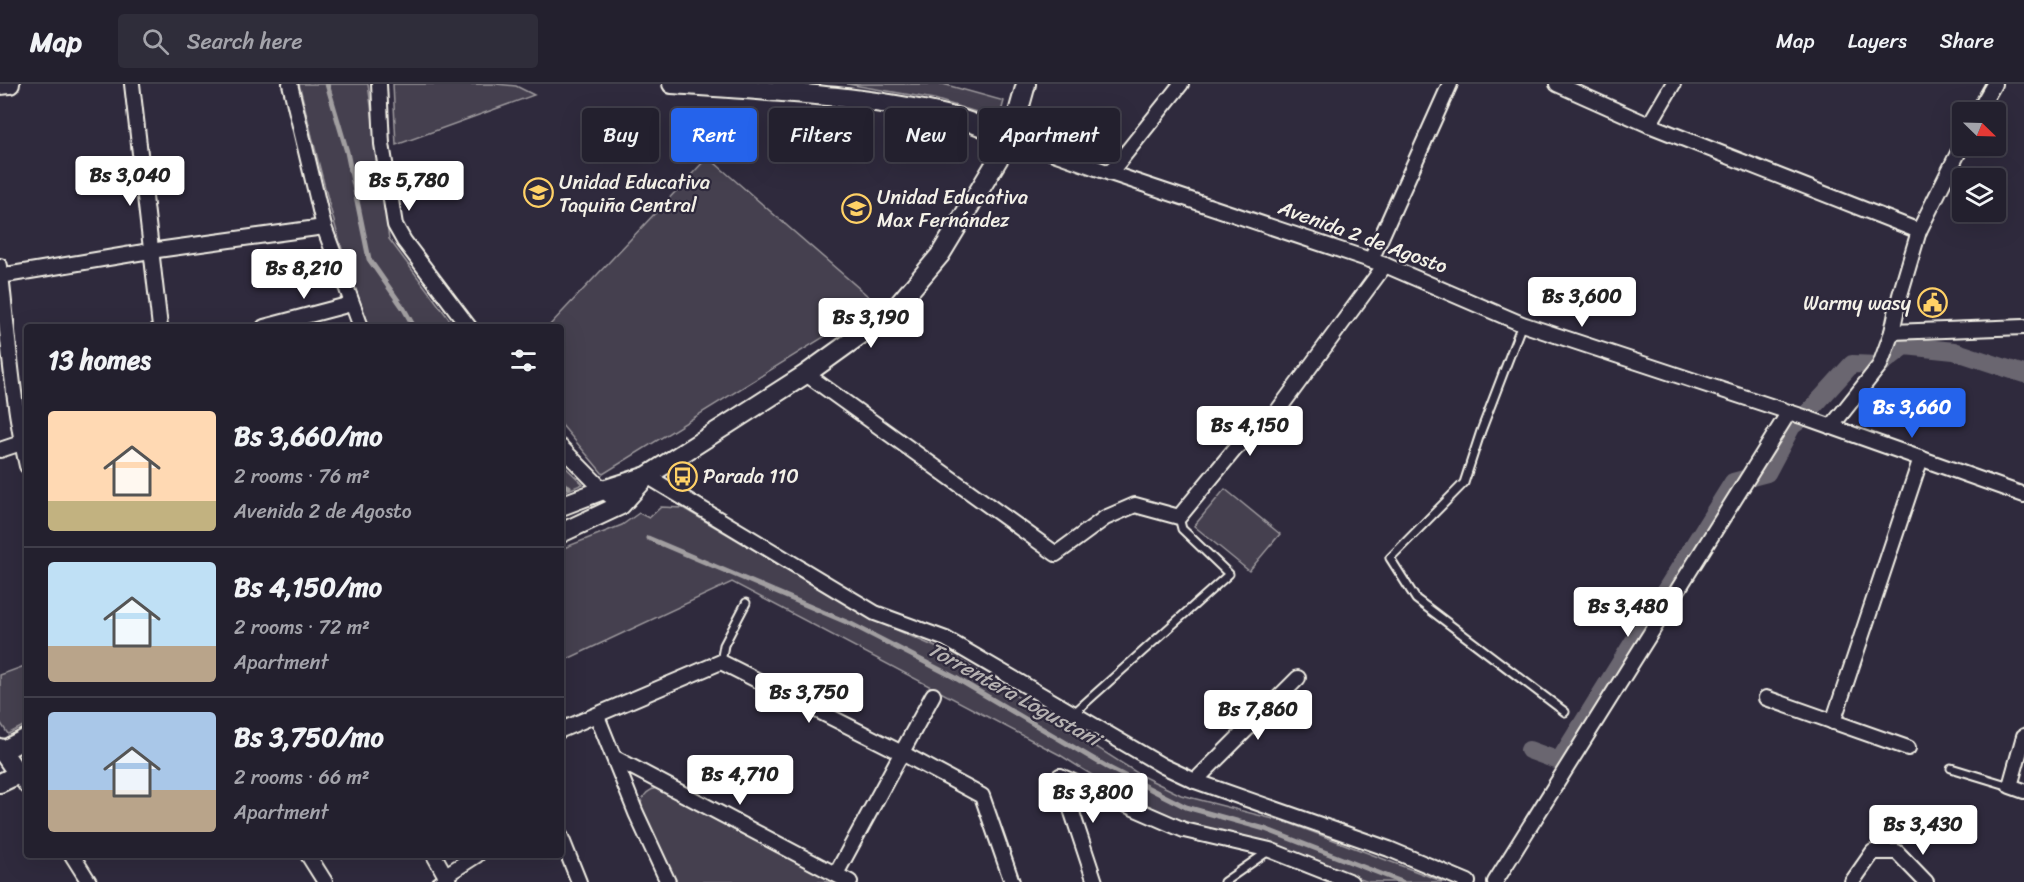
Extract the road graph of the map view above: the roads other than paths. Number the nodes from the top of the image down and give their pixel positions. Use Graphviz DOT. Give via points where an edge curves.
graph roads {
  1 [pos="10,84"];
  2 [pos="132,84"];
  3 [pos="291,84"];
  4 [pos="379,84"];
  5 [pos="672,84"];
  6 [pos="1026,84"];
  7 [pos="1180,84"];
  8 [pos="1450,84"];
  9 [pos="1557,84"];
  10 [pos="1672,84"];
  11 [pos="1994,84"];
  12 [pos="0,86"];
  13 [pos="1984,102"];
  14 [pos="1019,108"];
  15 [pos="1649,125"];
  16 [pos="979,127"];
  17 [pos="1956,156"];
  18 [pos="996,162"];
  19 [pos="1079,162"];
  20 [pos="1110,173"];
  21 [pos="324,227"];
  22 [pos="1919,231"];
  23 [pos="150,251"];
  24 [pos="1371,260"];
  25 [pos="1385,265"];
  26 [pos="0,273"];
  27 [pos="351,304"];
  28 [pos="160,324"];
  29 [pos="275,324"];
  30 [pos="360,324"];
  31 [pos="467,324"];
  32 [pos="1522,324"];
  33 [pos="2024,327"];
  34 [pos="1893,332"];
  35 [pos="806,374"];
  36 [pos="21,389"];
  37 [pos="1789,412"];
  38 [pos="1831,427"];
  39 [pos="24,442"];
  40 [pos="0,450"];
  41 [pos="564,450"];
  42 [pos="1921,458"];
  43 [pos="647,476"];
  44 [pos="603,490"];
  45 [pos="2024,495"];
  46 [pos="564,505"];
  47 [pos="621,505"];
  48 [pos="1179,517"];
  49 [pos="564,532"];
  50 [pos="746,603"];
  51 [pos="722,662"];
  52 [pos="1298,678"];
  53 [pos="933,694"];
  54 [pos="1766,698"];
  55 [pos="1565,712"];
  56 [pos="1074,713"];
  57 [pos="597,716"];
  58 [pos="1833,722"];
  59 [pos="564,729"];
  60 [pos="2024,736"];
  61 [pos="24,739"];
  62 [pos="1908,748"];
  63 [pos="1,750"];
  64 [pos="902,753"];
  65 [pos="615,758"];
  66 [pos="1951,768"];
  67 [pos="24,777"];
  68 [pos="1195,781"];
  69 [pos="0,783"];
  70 [pos="2010,786"];
  71 [pos="2024,791"];
  72 [pos="564,844"];
  73 [pos="1270,850"];
  74 [pos="74,858"];
  75 [pos="310,858"];
  76 [pos="435,858"];
  77 [pos="473,858"];
  78 [pos="836,874"];
  79 [pos="444,880"];
  80 [pos="89,882"];
  81 [pos="325,882"];
  82 [pos="579,882"];
  83 [pos="668,882"];
  84 [pos="850,882"];
  85 [pos="1012,882"];
  86 [pos="1095,882"];
  87 [pos="1224,882"];
  88 [pos="1351,882"];
  89 [pos="1467,882"];
  90 [pos="1495,882"];
  91 [pos="1852,882"];
  92 [pos="1926,882"];
  1 -- 12 [label="main road"];
  2 -- 23 [label="street"];
  3 -- 21 [label="street"];
  4 -- 31 [label="street" via="382,144 399,235"];
  5 -- 16 [label="main road, Avenida 2 de Agosto" via="894,104"];
  6 -- 14 [label="main road"];
  7 -- 20 [label="street"];
  8 -- 24 [label="street"];
  9 -- 15 [label="street"];
  10 -- 15 [label="street"];
  11 -- 13 [label="street"];
  15 -- 22 [label="street"];
  17 -- 22 [label="street"];
  18 -- 35 [label="main road" via="940,255 892,312"];
  19 -- 20 [label="street, Avenida 2 de Agosto"];
  20 -- 24 [label="street, Avenida 2 de Agosto"];
  21 -- 23 [label="street"];
  21 -- 27 [label="street"];
  22 -- 34 [label="street"];
  23 -- 26 [label="street"];
  23 -- 28 [label="street"];
  24 -- 25 [label="street, Avenida 2 de Agosto"];
  25 -- 32 [label="street, Avenida 2 de Agosto"];
  25 -- 48 [label="street" via="1276,413 1235,449"];
  26 -- 36 [label="street"];
  27 -- 29 [label="street"];
  27 -- 30 [label="street"];
  32 -- 37 [label="street, Avenida 2 de Agosto"];
  32 -- 55 [label="lane" via="1464,483 1390,558 1416,599"];
  33 -- 34 [label="street"];
  34 -- 38 [label="street" via="1880,365"];
  35 -- 43 [label="main road"];
  35 -- 48 [label="street" via="1056,554 1105,518 1135,505"];
  36 -- 39 [label="street"];
  37 -- 38 [label="street, Avenida 2 de Agosto"];
  37 -- 90 [label="street"];
  38 -- 42 [label="street, Avenida 2 de Agosto"];
  39 -- 40 [label="street"];
  41 -- 44 [label="street"];
  42 -- 45 [label="street, Avenida 2 de Agosto"];
  42 -- 58 [label="street"];
  43 -- 44 [label="main road"];
  43 -- 47 [label="main road"];
  43 -- 56 [label="street" via="875,613 946,639"];
  44 -- 46 [label="main road"];
  44 -- 47 [label="street"];
  47 -- 49 [label="main road"];
  48 -- 56 [label="lane" via="1182,529 1228,574"];
  50 -- 51 [label="lane" via="724,645"];
  51 -- 57 [label="street"];
  51 -- 64 [label="street"];
  52 -- 68 [label="street"];
  53 -- 64 [label="street"];
  54 -- 58 [label="street"];
  56 -- 68 [label="street"];
  57 -- 59 [label="street"];
  57 -- 65 [label="street"];
  58 -- 62 [label="street"];
  60 -- 70 [label="street"];
  61 -- 63 [label="main road"];
  63 -- 67 [label="main road"];
  64 -- 78 [label="street"];
  64 -- 85 [label="street" via="982,796"];
  65 -- 78 [label="street"];
  65 -- 83 [label="street"];
  66 -- 70 [label="lane"];
  67 -- 69 [label="main road"];
  68 -- 89 [label="street" via="1389,849"];
  70 -- 71 [label="street"];
  72 -- 82 [label="street"];
  73 -- 86 [label="street" via="1184,830 1060,776"];
  73 -- 87 [label="lane"];
  73 -- 88 [label="street"];
  74 -- 80 [label="street"];
  75 -- 81 [label="street"];
  76 -- 79 [label="street"];
  77 -- 79 [label="street"];
  78 -- 84 [label="street"];
  91 -- 92 [label="street" via="1873,852 1897,852"];
}
